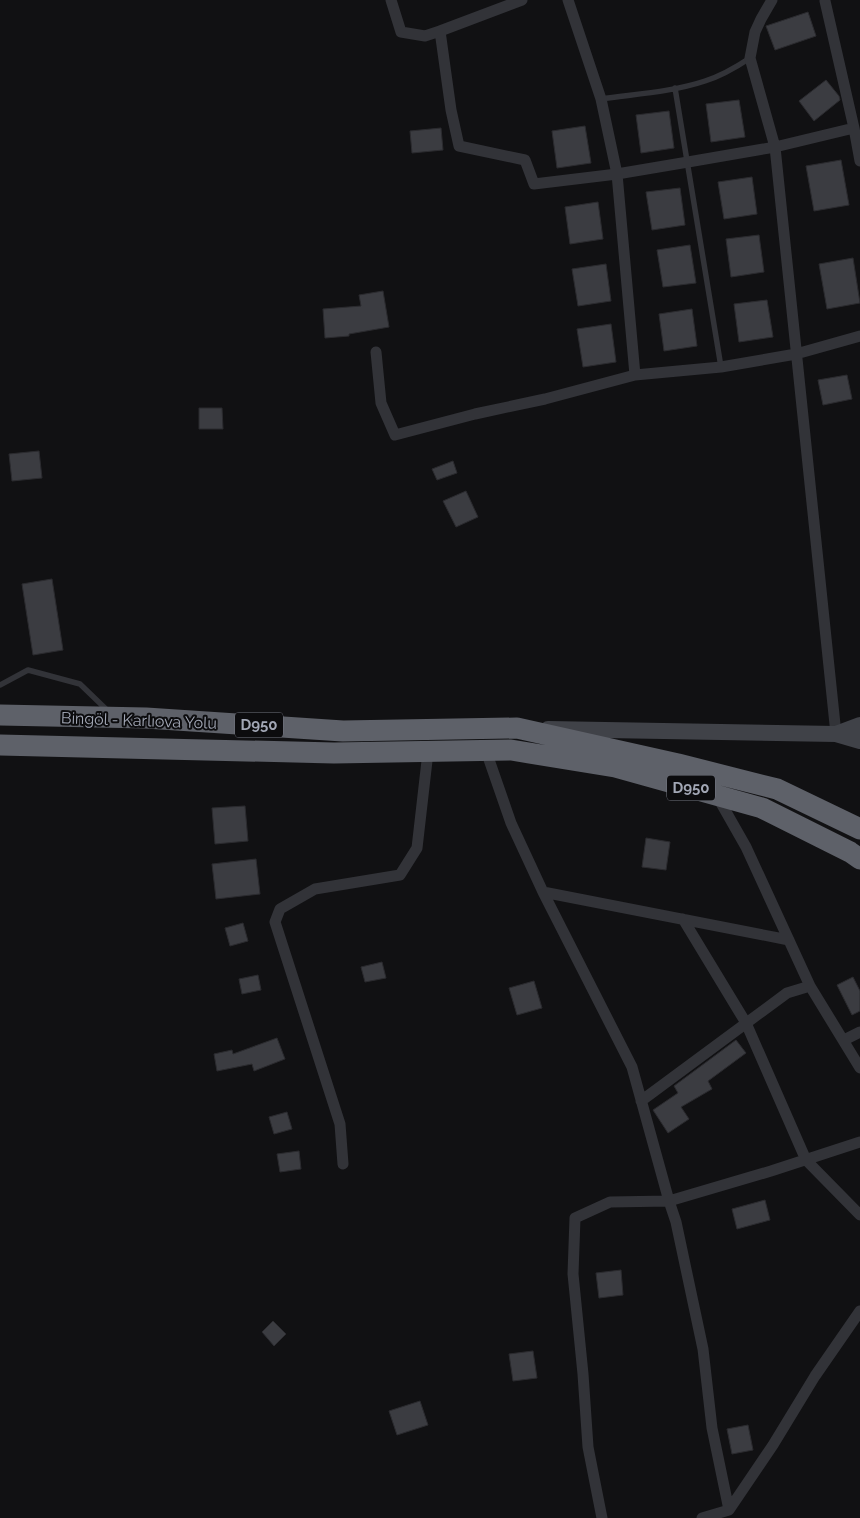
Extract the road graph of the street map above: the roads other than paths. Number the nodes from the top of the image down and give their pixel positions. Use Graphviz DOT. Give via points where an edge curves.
graph roads {
  1 [pos="391,0"];
  2 [pos="522,0"];
  3 [pos="568,0"];
  4 [pos="772,0"];
  5 [pos="825,1"];
  6 [pos="440,31"];
  7 [pos="750,58"];
  8 [pos="675,88"];
  9 [pos="601,99"];
  10 [pos="854,128"];
  11 [pos="775,147"];
  12 [pos="860,161"];
  13 [pos="688,162"];
  14 [pos="617,174"];
  15 [pos="860,336"];
  16 [pos="376,352"];
  17 [pos="796,354"];
  18 [pos="721,367"];
  19 [pos="635,375"];
  20 [pos="0,685"];
  21 [pos="0,716"];
  22 [pos="115,717"];
  23 [pos="860,725"];
  24 [pos="517,728"];
  25 [pos="836,734"];
  26 [pos="860,741"];
  27 [pos="0,745"];
  28 [pos="486,751"];
  29 [pos="428,752"];
  30 [pos="716,795"];
  31 [pos="860,829"];
  32 [pos="860,859"];
  33 [pos="543,892"];
  34 [pos="683,919"];
  35 [pos="789,940"];
  36 [pos="810,986"];
  37 [pos="746,1023"];
  38 [pos="860,1032"];
  39 [pos="844,1040"];
  40 [pos="860,1068"];
  41 [pos="641,1101"];
  42 [pos="860,1142"];
  43 [pos="806,1160"];
  44 [pos="343,1164"];
  45 [pos="669,1201"];
  46 [pos="860,1215"];
  47 [pos="860,1311"];
  48 [pos="730,1510"];
  49 [pos="601,1518"];
  50 [pos="608,1518"];
  51 [pos="702,1518"];
  1 -- 6 [label="street" via="401,32 425,36"];
  2 -- 6 [label="street"];
  3 -- 9 [label="street"];
  4 -- 7 [label="street" via="755,32"];
  5 -- 10 [label="street"];
  6 -- 14 [label="street" via="459,146 525,160 534,184"];
  7 -- 8 [label="lane" via="712,78"];
  7 -- 11 [label="street"];
  8 -- 9 [label="lane"];
  8 -- 13 [label="lane"];
  9 -- 14 [label="street"];
  10 -- 11 [label="street"];
  10 -- 12 [label="street"];
  11 -- 13 [label="street"];
  11 -- 17 [label="street"];
  13 -- 14 [label="street"];
  13 -- 18 [label="lane"];
  14 -- 19 [label="street"];
  15 -- 17 [label="street"];
  16 -- 19 [label="street" via="381,403 395,435"];
  17 -- 18 [label="street"];
  17 -- 25 [label="street"];
  18 -- 19 [label="street"];
  20 -- 22 [label="lane" via="28,670 80,684"];
  21 -- 22 [label="highway, Bingöl - Karlıova Yolu / D950"];
  22 -- 24 [label="highway, Bingöl - Karlıova Yolu / D950" via="343,731"];
  23 -- 25 [label="street"];
  24 -- 25 [label="street"];
  24 -- 31 [label="highway, D950" via="777,788"];
  25 -- 26 [label="street"];
  27 -- 29 [label="highway, Bingöl - Karlıova Yolu / D950" via="334,753"];
  28 -- 29 [label="highway, Bingöl - Karlıova Yolu / D950"];
  28 -- 30 [label="highway, Bingöl - Karlıova Yolu / D950" via="510,750 615,767"];
  28 -- 33 [label="street" via="511,823"];
  29 -- 44 [label="street" via="417,848 400,875 315,889 280,909 275,922 340,1124"];
  30 -- 32 [label="highway, D950" via="762,808"];
  30 -- 35 [label="street" via="746,847"];
  33 -- 34 [label="street"];
  33 -- 41 [label="street" via="632,1067"];
  34 -- 35 [label="street"];
  34 -- 37 [label="street"];
  35 -- 36 [label="street"];
  36 -- 37 [label="street" via="788,993"];
  36 -- 39 [label="street"];
  37 -- 41 [label="street"];
  37 -- 43 [label="street"];
  38 -- 39 [label="street"];
  39 -- 40 [label="street"];
  41 -- 45 [label="street"];
  42 -- 43 [label="street"];
  43 -- 45 [label="street"];
  43 -- 46 [label="street"];
  45 -- 48 [label="street" via="703,1349 712,1428"];
  45 -- 49 [label="street" via="610,1202 576,1218 573,1274 588,1447"];
  47 -- 48 [label="street"];
  48 -- 51 [label="street"];
  49 -- 50 [label="street"];
}
